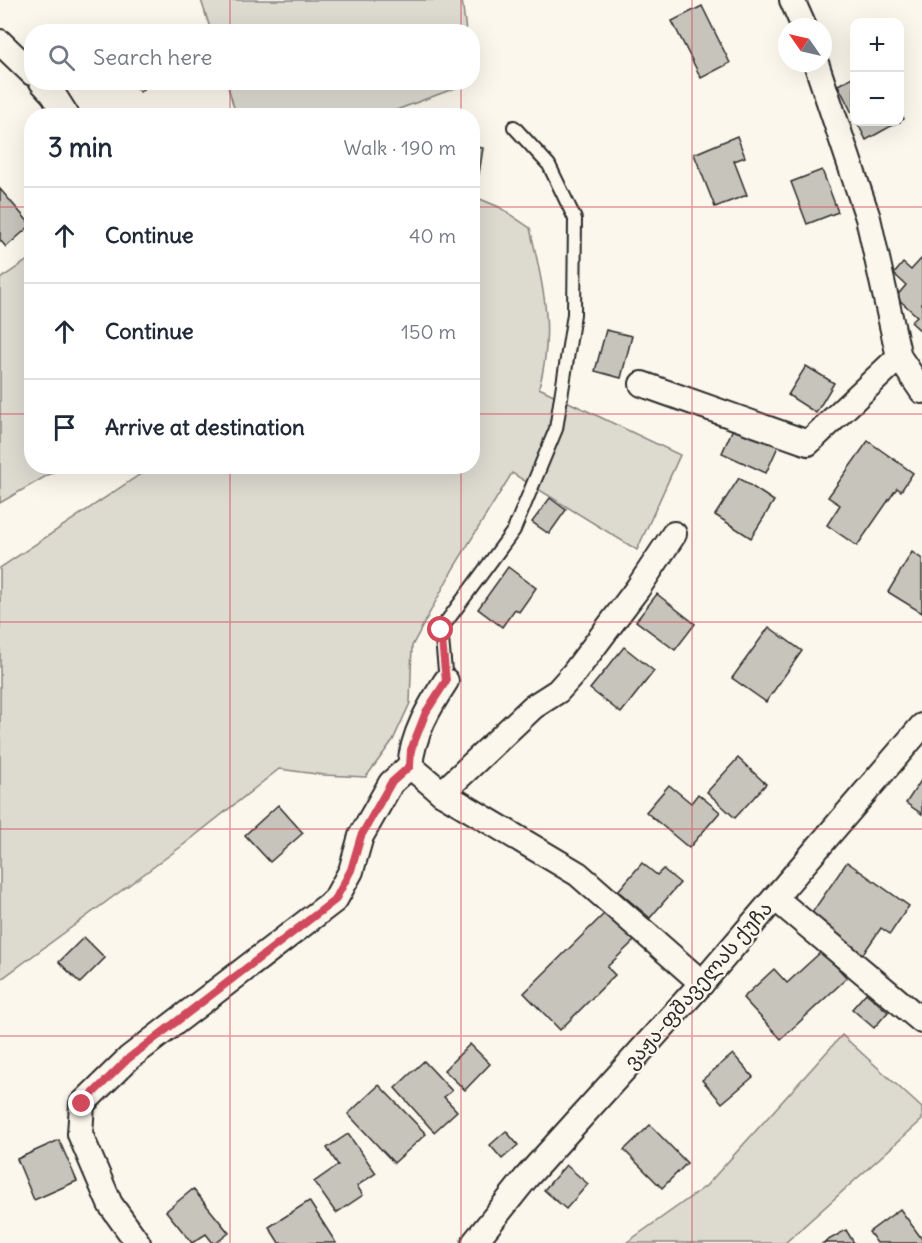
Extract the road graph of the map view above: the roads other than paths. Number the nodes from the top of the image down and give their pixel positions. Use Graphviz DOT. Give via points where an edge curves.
graph roads {
  1 [pos="792,0"];
  2 [pos="800,18"];
  3 [pos="0,42"];
  4 [pos="24,65"];
  5 [pos="819,72"];
  6 [pos="49,90"];
  7 [pos="61,108"];
  8 [pos="513,127"];
  9 [pos="899,357"];
  10 [pos="642,384"];
  11 [pos="922,391"];
  12 [pos="674,534"];
  13 [pos="446,681"];
  14 [pos="922,726"];
  15 [pos="410,766"];
  16 [pos="442,793"];
  17 [pos="775,898"];
  18 [pos="702,983"];
  19 [pos="922,1021"];
  20 [pos="138,1243"];
  21 [pos="474,1243"];
  1 -- 2 [label="street"];
  3 -- 4 [label="street"];
  5 -- 9 [label="street" via="868,218"];
  6 -- 7 [label="street"];
  8 -- 13 [label="lane" via="549,165 575,219 574,314 556,429 514,530 441,630"];
  9 -- 10 [label="street" via="808,443"];
  9 -- 11 [label="street"];
  12 -- 16 [label="street" via="638,588 558,691 533,707"];
  13 -- 15 [label="street" via="426,712 411,750"];
  14 -- 17 [label="street, ვაჟა-ფშაველას ქუჩა"];
  15 -- 16 [label="street"];
  15 -- 20 [label="street" via="391,783 361,836 351,870 335,900 129,1058 82,1104 80,1134 110,1204"];
  16 -- 18 [label="street" via="578,874"];
  17 -- 18 [label="street, ვაჟა-ფშაველას ქუჩა"];
  17 -- 19 [label="street"];
  18 -- 21 [label="street, ვაჟა-ფშაველას ქუჩა" via="526,1178"];
}
